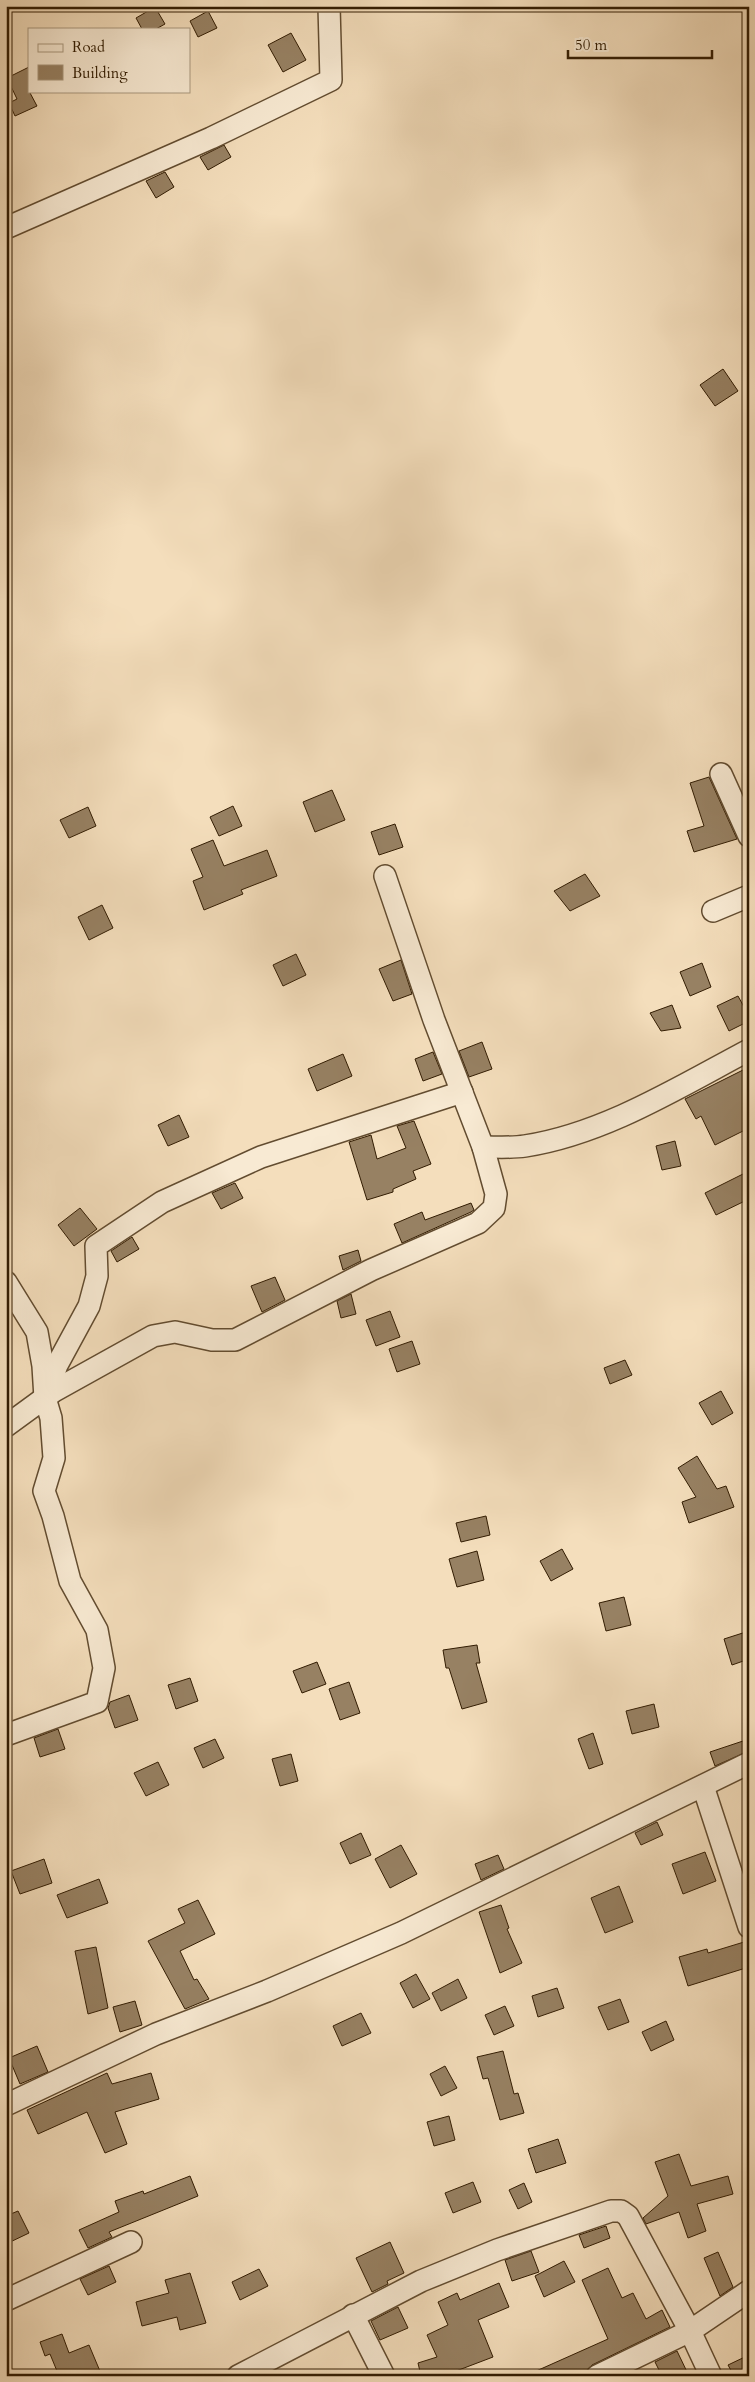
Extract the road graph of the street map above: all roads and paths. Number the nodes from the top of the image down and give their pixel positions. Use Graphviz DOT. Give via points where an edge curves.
graph roads {
  1 [pos="329,6"];
  2 [pos="6,228"];
  3 [pos="721,774"];
  4 [pos="749,836"];
  5 [pos="385,876"];
  6 [pos="749,896"];
  7 [pos="713,911"];
  8 [pos="749,1050"];
  9 [pos="462,1092"];
  10 [pos="483,1147"];
  11 [pos="6,1282"];
  12 [pos="45,1398"];
  13 [pos="6,1426"];
  14 [pos="6,1735"];
  15 [pos="749,1763"];
  16 [pos="703,1786"];
  17 [pos="749,1927"];
  18 [pos="6,2105"];
  19 [pos="132,2242"];
  20 [pos="749,2291"];
  21 [pos="6,2300"];
  22 [pos="353,2315"];
  23 [pos="690,2331"];
  24 [pos="238,2376"];
  25 [pos="384,2376"];
  26 [pos="597,2376"];
  27 [pos="711,2376"];
  1 -- 2 [label="street" via="331,80 211,138"];
  3 -- 4 [label="street"];
  5 -- 9 [label="street"];
  6 -- 7 [label="street"];
  8 -- 10 [label="street" via="662,1097 567,1136 524,1146"];
  9 -- 10 [label="street"];
  9 -- 12 [label="street" via="261,1157 162,1202 96,1246 98,1276 89,1306 57,1365"];
  10 -- 12 [label="street" via="496,1194 494,1208 478,1223 371,1270 235,1340 212,1340 175,1332 153,1336"];
  11 -- 12 [label="street" via="37,1332"];
  12 -- 13 [label="street"];
  12 -- 14 [label="street" via="51,1418 54,1458 44,1491 70,1581 97,1630 104,1668 97,1702"];
  15 -- 16 [label="street"];
  16 -- 17 [label="street"];
  16 -- 18 [label="street" via="401,1933 267,1991 156,2034"];
  19 -- 21 [label="street"];
  20 -- 23 [label="street"];
  22 -- 23 [label="street" via="421,2281 496,2250 621,2210 628,2216"];
  22 -- 24 [label="street"];
  22 -- 25 [label="street"];
  23 -- 26 [label="street"];
  23 -- 27 [label="street"];
}
